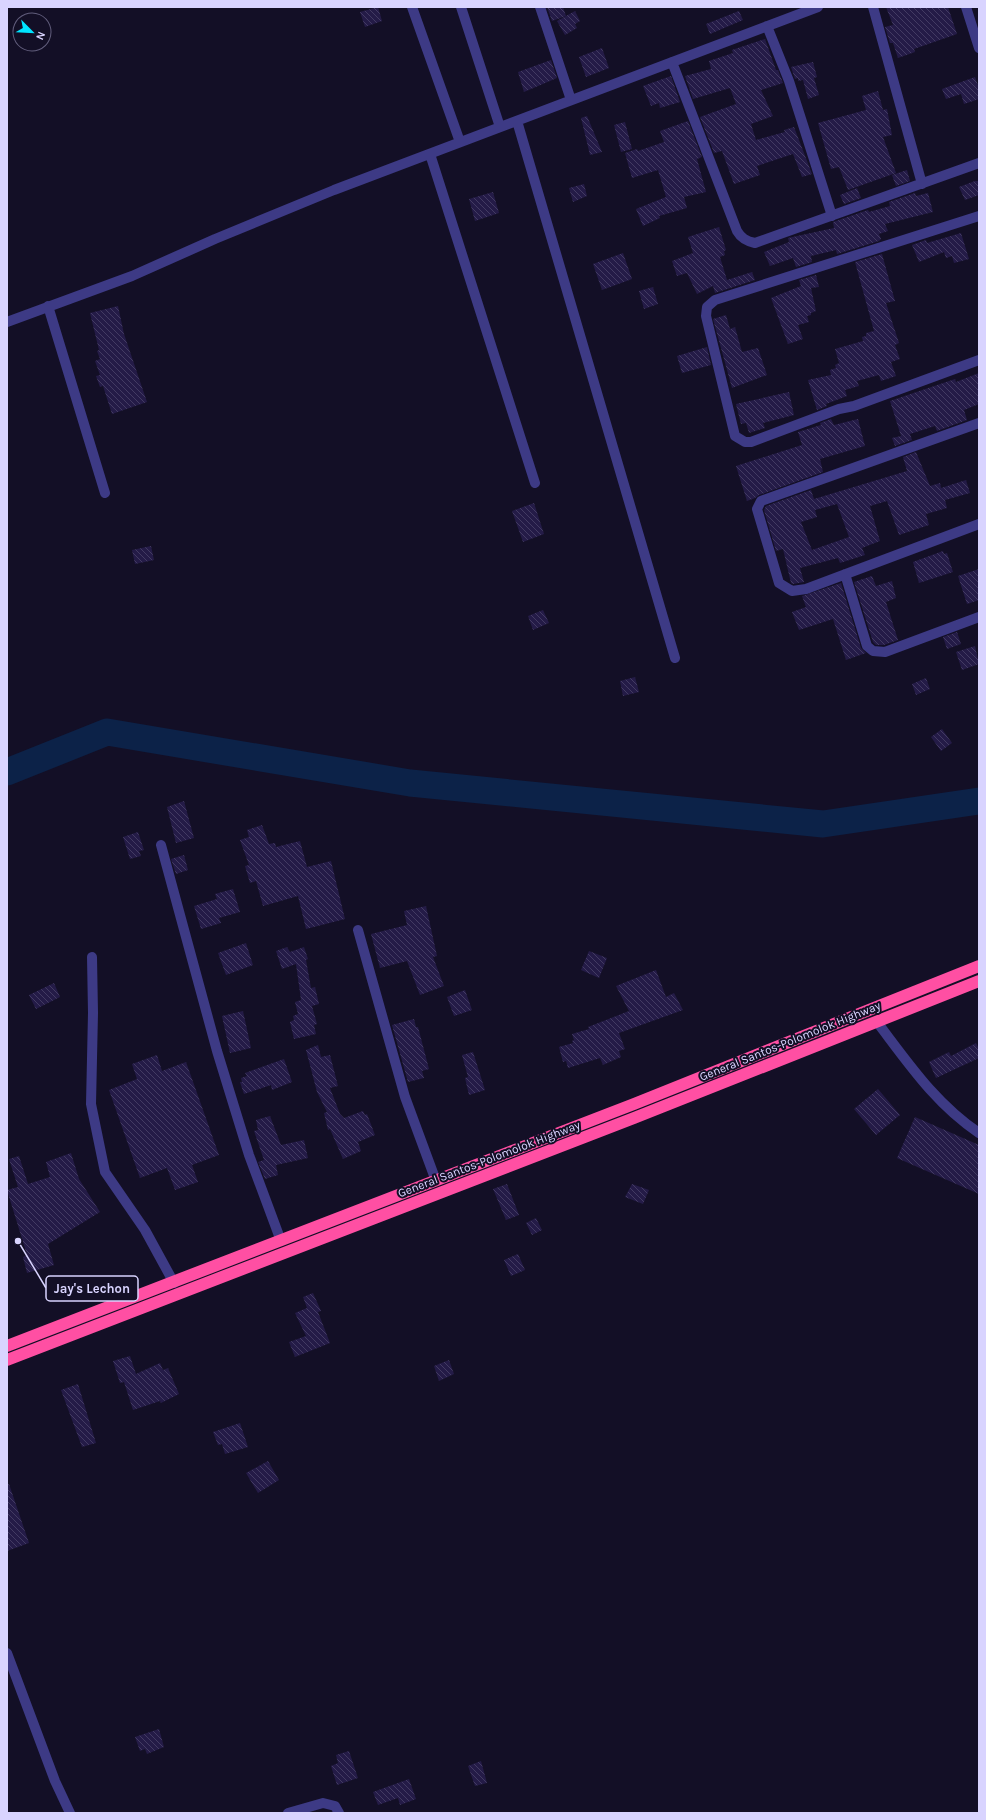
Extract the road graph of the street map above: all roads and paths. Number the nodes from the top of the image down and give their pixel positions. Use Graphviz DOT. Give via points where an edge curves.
graph roads {
  1 [pos="412,7"];
  2 [pos="461,7"];
  3 [pos="540,7"];
  4 [pos="818,7"];
  5 [pos="873,7"];
  6 [pos="966,7"];
  7 [pos="767,26"];
  8 [pos="979,48"];
  9 [pos="672,62"];
  10 [pos="571,100"];
  11 [pos="517,121"];
  12 [pos="500,127"];
  13 [pos="460,142"];
  14 [pos="430,154"];
  15 [pos="979,163"];
  16 [pos="922,184"];
  17 [pos="832,216"];
  18 [pos="979,216"];
  19 [pos="48,306"];
  20 [pos="7,322"];
  21 [pos="979,360"];
  22 [pos="979,423"];
  23 [pos="535,483"];
  24 [pos="105,492"];
  25 [pos="979,524"];
  26 [pos="845,574"];
  27 [pos="979,617"];
  28 [pos="674,658"];
  29 [pos="161,846"];
  30 [pos="358,930"];
  31 [pos="92,957"];
  32 [pos="979,966"];
  33 [pos="979,981"];
  34 [pos="877,1022"];
  35 [pos="979,1133"];
  36 [pos="436,1181"];
  37 [pos="281,1241"];
  38 [pos="174,1282"];
  39 [pos="7,1346"];
  40 [pos="7,1360"];
  41 [pos="7,1653"];
  42 [pos="70,1813"];
  43 [pos="288,1813"];
  44 [pos="339,1813"];
  1 -- 13 [label="street"];
  2 -- 12 [label="street"];
  3 -- 10 [label="street"];
  4 -- 7 [label="street"];
  5 -- 16 [label="street"];
  6 -- 8 [label="street"];
  7 -- 9 [label="street"];
  7 -- 17 [label="street" via="790,81"];
  9 -- 10 [label="street"];
  9 -- 17 [label="street" via="740,236 755,243"];
  10 -- 11 [label="street"];
  11 -- 12 [label="street"];
  11 -- 28 [label="street"];
  12 -- 13 [label="street"];
  13 -- 14 [label="street"];
  14 -- 19 [label="street" via="334,190 132,276"];
  14 -- 23 [label="street"];
  15 -- 16 [label="street"];
  16 -- 17 [label="street"];
  18 -- 21 [label="street" via="715,300 707,307 706,316 735,436 745,442 752,442"];
  19 -- 20 [label="street"];
  19 -- 24 [label="street"];
  22 -- 26 [label="street" via="759,503 757,509 781,585 792,591 806,589"];
  25 -- 26 [label="street"];
  26 -- 27 [label="street" via="867,646 878,652 885,652"];
  29 -- 37 [label="street" via="217,1051 249,1156"];
  30 -- 36 [label="street" via="405,1097"];
  31 -- 38 [label="street" via="91,1104 105,1172 145,1230"];
  32 -- 36 [label="highway"];
  33 -- 34 [label="highway, General Santos-Polomolok Highway"];
  34 -- 35 [label="street" via="934,1096 959,1120"];
  34 -- 40 [label="highway, General Santos-Polomolok Highway"];
  36 -- 37 [label="highway"];
  37 -- 38 [label="highway"];
  38 -- 39 [label="highway"];
  41 -- 42 [label="street" via="55,1781"];
  43 -- 44 [label="street" via="323,1802 335,1806"];
}
